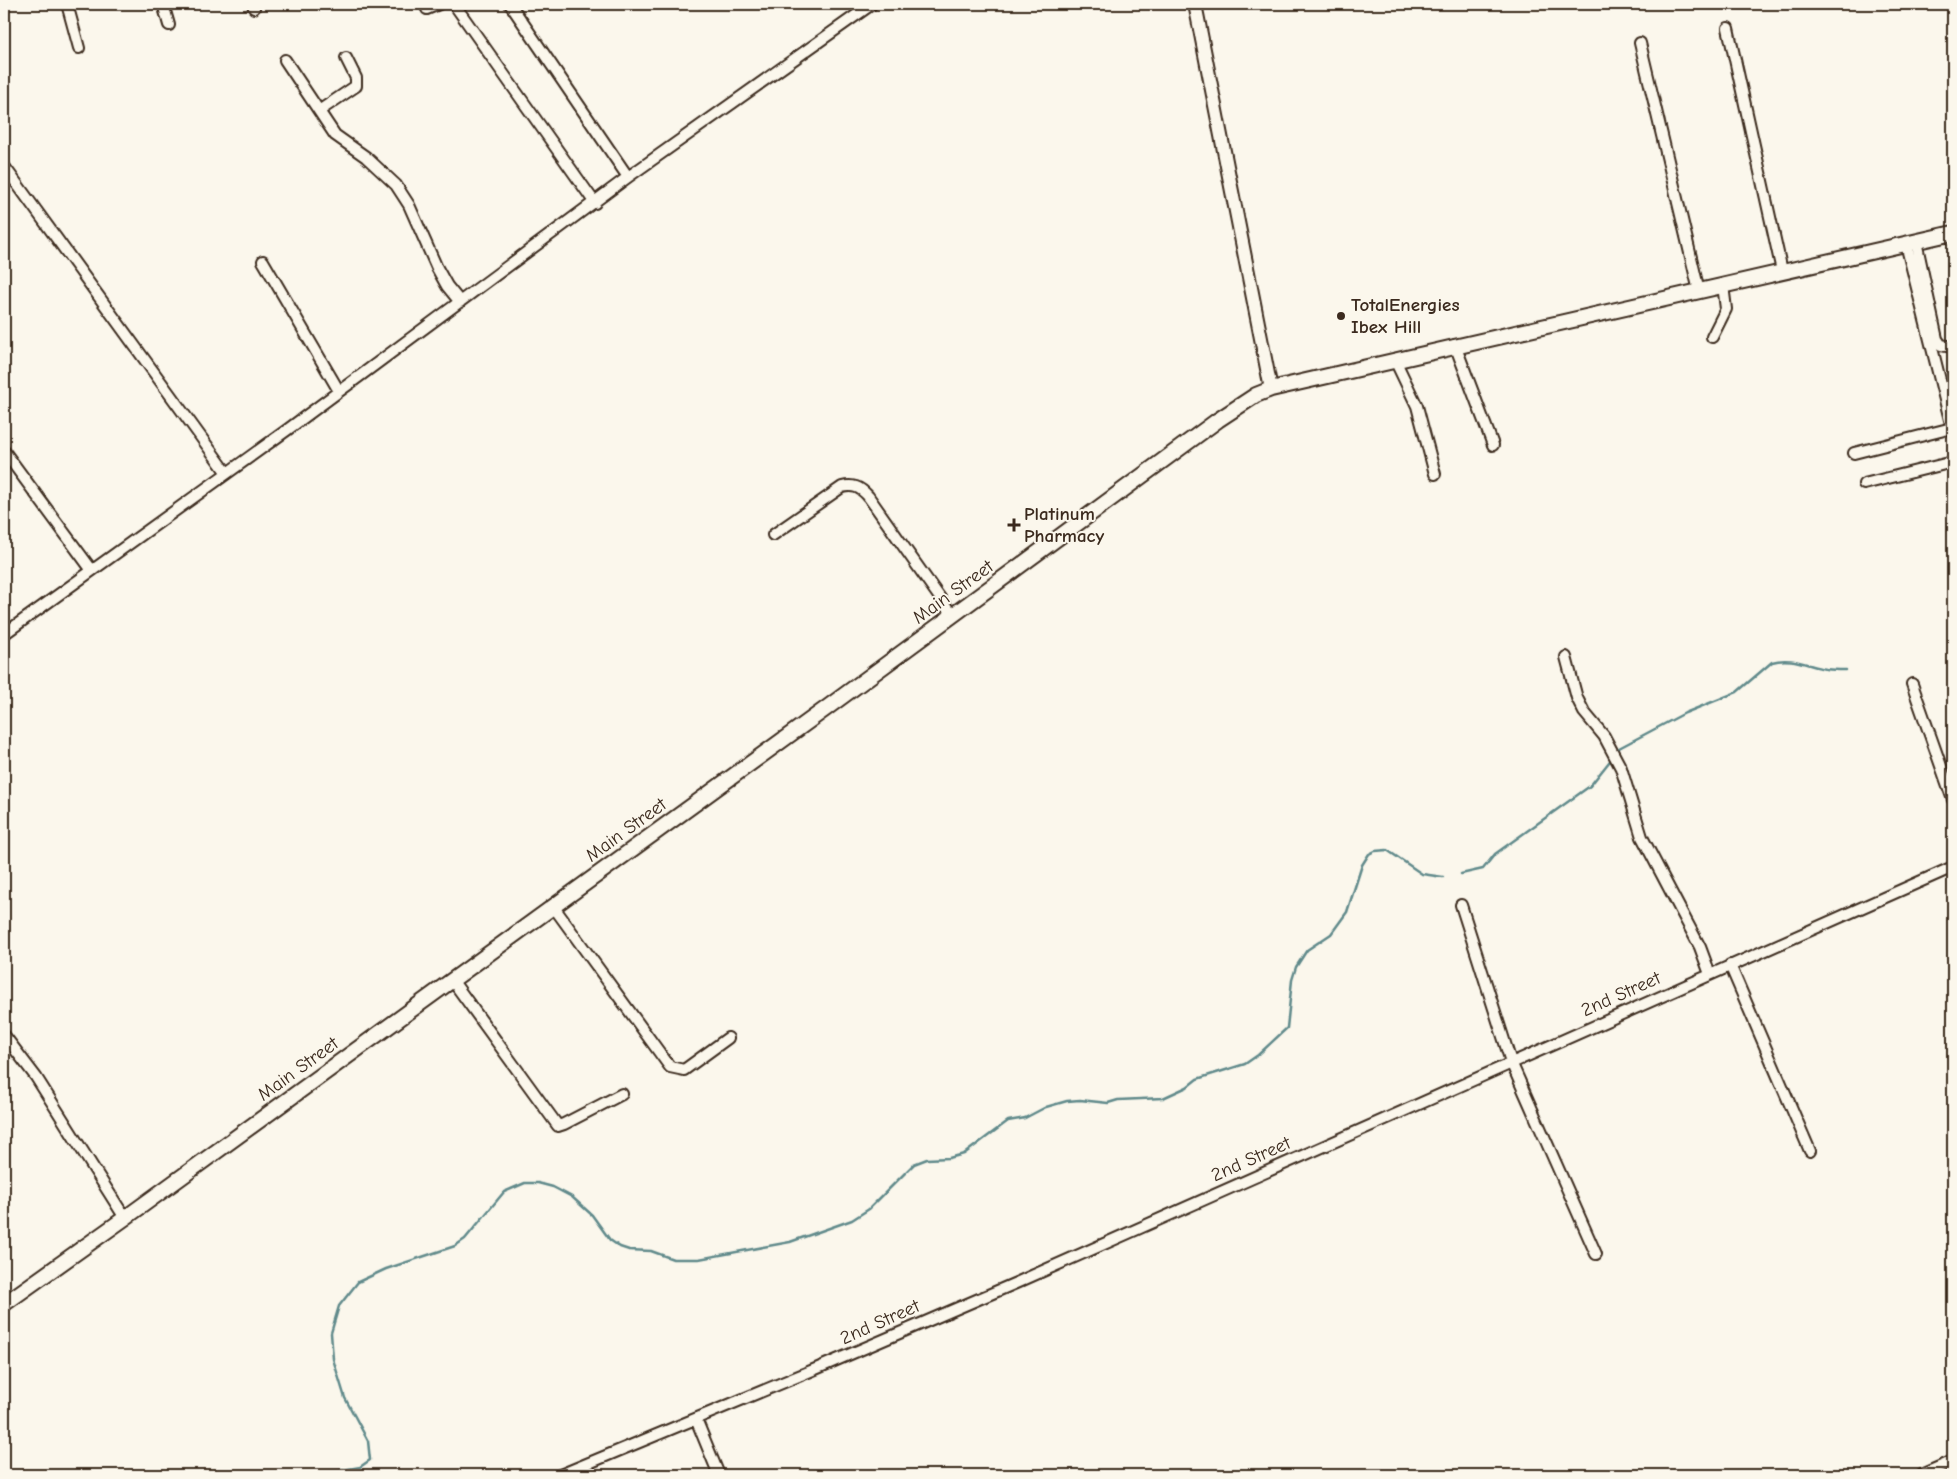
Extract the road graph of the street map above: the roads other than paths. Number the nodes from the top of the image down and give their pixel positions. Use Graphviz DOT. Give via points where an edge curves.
graph roads {
  1 [pos="67,4"];
  2 [pos="163,4"];
  3 [pos="439,4"];
  4 [pos="454,4"];
  5 [pos="510,4"];
  6 [pos="872,4"];
  7 [pos="1195,4"];
  8 [pos="427,9"];
  9 [pos="169,25"];
  10 [pos="1728,28"];
  11 [pos="1640,43"];
  12 [pos="79,48"];
  13 [pos="346,58"];
  14 [pos="285,60"];
  15 [pos="318,111"];
  16 [pos="4,166"];
  17 [pos="628,178"];
  18 [pos="595,203"];
  19 [pos="1953,233"];
  20 [pos="1911,242"];
  21 [pos="263,261"];
  22 [pos="1782,271"];
  23 [pos="1723,285"];
  24 [pos="1699,291"];
  25 [pos="460,302"];
  26 [pos="1712,337"];
  27 [pos="1455,345"];
  28 [pos="1953,347"];
  29 [pos="1395,360"];
  30 [pos="1271,389"];
  31 [pos="339,391"];
  32 [pos="1953,430"];
  33 [pos="1493,445"];
  34 [pos="4,451"];
  35 [pos="1854,453"];
  36 [pos="1953,462"];
  37 [pos="227,473"];
  38 [pos="1435,474"];
  39 [pos="1864,484"];
  40 [pos="774,535"];
  41 [pos="91,570"];
  42 [pos="952,614"];
  43 [pos="4,634"];
  44 [pos="1566,657"];
  45 [pos="1912,684"];
  46 [pos="1953,800"];
  47 [pos="1953,867"];
  48 [pos="1461,905"];
  49 [pos="553,906"];
  50 [pos="1730,965"];
  51 [pos="1710,974"];
  52 [pos="452,980"];
  53 [pos="4,1035"];
  54 [pos="728,1038"];
  55 [pos="1511,1062"];
  56 [pos="622,1094"];
  57 [pos="1810,1151"];
  58 [pos="125,1218"];
  59 [pos="1596,1254"];
  60 [pos="4,1304"];
  61 [pos="696,1418"];
  62 [pos="1953,1461"];
  63 [pos="580,1471"];
  64 [pos="560,1475"];
  65 [pos="719,1475"];
  66 [pos="1921,1475"];
  1 -- 12 [label="street"];
  2 -- 9 [label="street"];
  3 -- 8 [label="street"];
  4 -- 18 [label="street"];
  5 -- 17 [label="street"];
  6 -- 17 [label="street"];
  7 -- 30 [label="street"];
  10 -- 22 [label="street"];
  11 -- 24 [label="street"];
  13 -- 15 [label="street" via="356,78 356,86"];
  14 -- 15 [label="street"];
  15 -- 25 [label="street" via="335,136 366,157 396,185 409,205 437,268"];
  16 -- 37 [label="street"];
  17 -- 18 [label="street"];
  18 -- 25 [label="street"];
  19 -- 20 [label="main road, Main Street"];
  20 -- 22 [label="main road, Main Street"];
  20 -- 28 [label="street" via="1937,339 1941,345"];
  20 -- 32 [label="street"];
  21 -- 31 [label="street"];
  22 -- 23 [label="main road, Main Street"];
  23 -- 24 [label="main road, Main Street"];
  23 -- 26 [label="street" via="1726,309"];
  24 -- 27 [label="main road, Main Street"];
  25 -- 31 [label="street"];
  27 -- 29 [label="main road, Main Street"];
  27 -- 33 [label="street"];
  29 -- 30 [label="main road, Main Street"];
  29 -- 38 [label="street" via="1417,406"];
  30 -- 42 [label="main road, Main Street" via="1218,420"];
  31 -- 37 [label="street"];
  32 -- 35 [label="street"];
  34 -- 41 [label="street"];
  36 -- 39 [label="street"];
  37 -- 41 [label="street"];
  40 -- 42 [label="street" via="842,487 857,486 868,496"];
  41 -- 43 [label="street"];
  42 -- 49 [label="main road, Main Street"];
  44 -- 51 [label="street" via="1577,698 1604,736 1621,768 1642,837 1700,947"];
  45 -- 46 [label="street"];
  47 -- 50 [label="street, 2nd Street"];
  48 -- 55 [label="street"];
  49 -- 52 [label="main road, Main Street"];
  49 -- 54 [label="street" via="670,1067 684,1070"];
  50 -- 51 [label="street, 2nd Street"];
  50 -- 57 [label="street"];
  51 -- 55 [label="street, 2nd Street"];
  52 -- 56 [label="street" via="558,1126"];
  52 -- 58 [label="main road, Main Street"];
  53 -- 58 [label="street" via="36,1077"];
  55 -- 59 [label="street"];
  55 -- 61 [label="street, 2nd Street" via="1016,1282"];
  58 -- 60 [label="main road, Main Street"];
  61 -- 63 [label="street, 2nd Street"];
  61 -- 65 [label="street"];
  62 -- 66 [label="street"];
  63 -- 64 [label="street, 2nd Street"];
}
